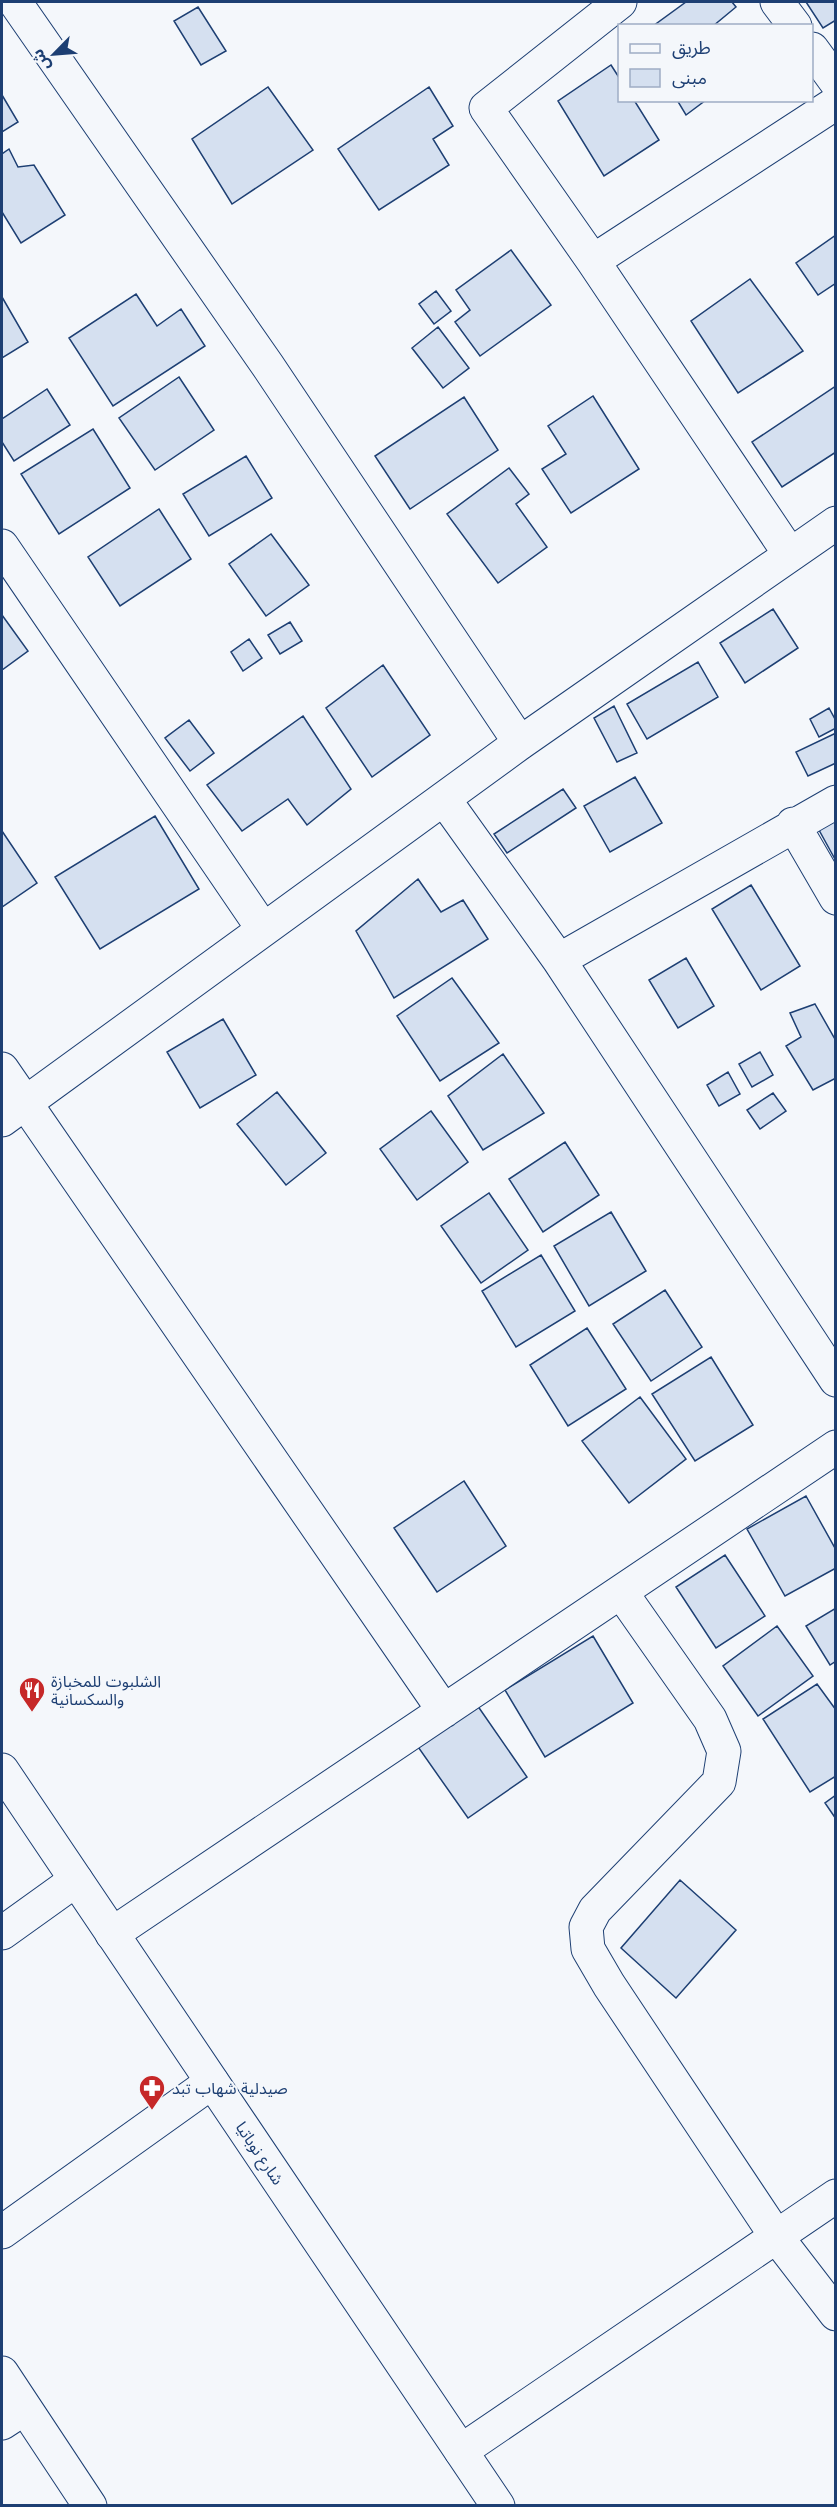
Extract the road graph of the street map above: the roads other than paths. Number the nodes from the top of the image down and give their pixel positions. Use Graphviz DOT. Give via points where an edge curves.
graph roads {
  1 [pos="15,2"];
  2 [pos="621,2"];
  3 [pos="777,2"];
  4 [pos="794,24"];
  5 [pos="813,50"];
  6 [pos="836,82"];
  7 [pos="836,103"];
  8 [pos="593,261"];
  9 [pos="836,523"];
  10 [pos="2,546"];
  11 [pos="789,553"];
  12 [pos="520,744"];
  13 [pos="444,799"];
  14 [pos="836,802"];
  15 [pos="793,824"];
  16 [pos="836,898"];
  17 [pos="263,929"];
  18 [pos="559,960"];
  19 [pos="2,1069"];
  20 [pos="13,1112"];
  21 [pos="836,1380"];
  22 [pos="836,1447"];
  23 [pos="621,1592"];
  24 [pos="444,1711"];
  25 [pos="2,1770"];
  26 [pos="76,1880"];
  27 [pos="2,1933"];
  28 [pos="112,1934"];
  29 [pos="212,2082"];
  30 [pos="836,2196"];
  31 [pos="2,2232"];
  32 [pos="776,2236"];
  33 [pos="836,2314"];
  34 [pos="2,2373"];
  35 [pos="13,2416"];
  36 [pos="461,2451"];
  37 [pos="90,2505"];
  38 [pos="498,2505"];
  1 -- 12 [label="street" via="274,376"];
  2 -- 8 [label="street" via="486,108"];
  3 -- 4 [label="street"];
  5 -- 6 [label="street"];
  7 -- 8 [label="street"];
  8 -- 11 [label="street"];
  9 -- 11 [label="street"];
  10 -- 17 [label="street"];
  11 -- 12 [label="street"];
  12 -- 13 [label="street"];
  13 -- 17 [label="street"];
  13 -- 18 [label="street"];
  14 -- 15 [label="street"];
  15 -- 16 [label="street"];
  15 -- 18 [label="street"];
  17 -- 20 [label="street"];
  18 -- 21 [label="street"];
  19 -- 20 [label="street"];
  20 -- 24 [label="street"];
  22 -- 23 [label="street"];
  23 -- 24 [label="street"];
  23 -- 32 [label="street" via="710,1719 724,1751 723,1768 719,1782 595,1910 586,1927 588,1948"];
  24 -- 28 [label="street"];
  25 -- 26 [label="street, شارع نوباتيا"];
  26 -- 27 [label="street"];
  26 -- 28 [label="street, شارع نوباتيا"];
  28 -- 29 [label="street, شارع نوباتيا"];
  29 -- 31 [label="street"];
  29 -- 36 [label="street, شارع نوباتيا"];
  30 -- 32 [label="street"];
  32 -- 33 [label="street"];
  32 -- 36 [label="street"];
  34 -- 35 [label="street"];
  35 -- 37 [label="street"];
  36 -- 38 [label="street, شارع نوباتيا"];
}
